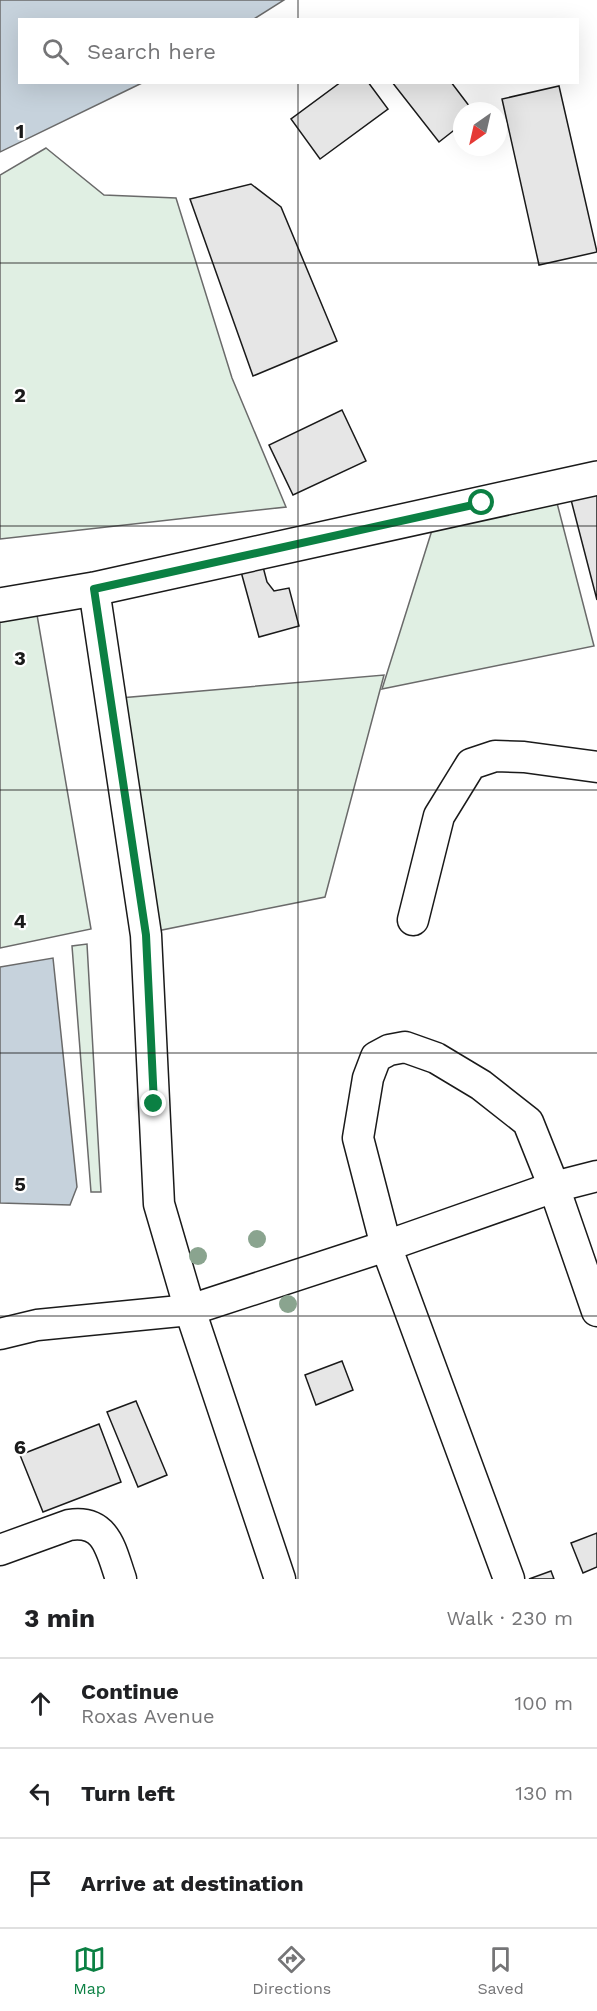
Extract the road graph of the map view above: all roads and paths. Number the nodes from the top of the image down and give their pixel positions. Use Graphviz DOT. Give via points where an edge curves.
graph roads {
  1 [pos="597,478"];
  2 [pos="94,589"];
  3 [pos="0,605"];
  4 [pos="597,767"];
  5 [pos="413,920"];
  6 [pos="597,1176"];
  7 [pos="554,1187"];
  8 [pos="386,1246"];
  9 [pos="190,1310"];
  10 [pos="597,1311"];
  11 [pos="0,1334"];
  12 [pos="0,1550"];
  13 [pos="122,1579"];
  14 [pos="280,1579"];
  15 [pos="509,1579"];
  1 -- 2 [label="main road"];
  2 -- 3 [label="main road"];
  2 -- 9 [label="street" via="146,935 159,1204"];
  4 -- 5 [label="street" via="524,756 495,756 471,764 439,816"];
  6 -- 7 [label="street"];
  7 -- 8 [label="street"];
  7 -- 8 [label="street" via="528,1122 482,1086 436,1058 405,1047 389,1050 376,1057 368,1078 358,1138"];
  7 -- 10 [label="street"];
  8 -- 9 [label="street"];
  8 -- 15 [label="street"];
  9 -- 11 [label="street" via="37,1325"];
  9 -- 14 [label="street"];
  12 -- 13 [label="street" via="81,1523 102,1533"];
}
